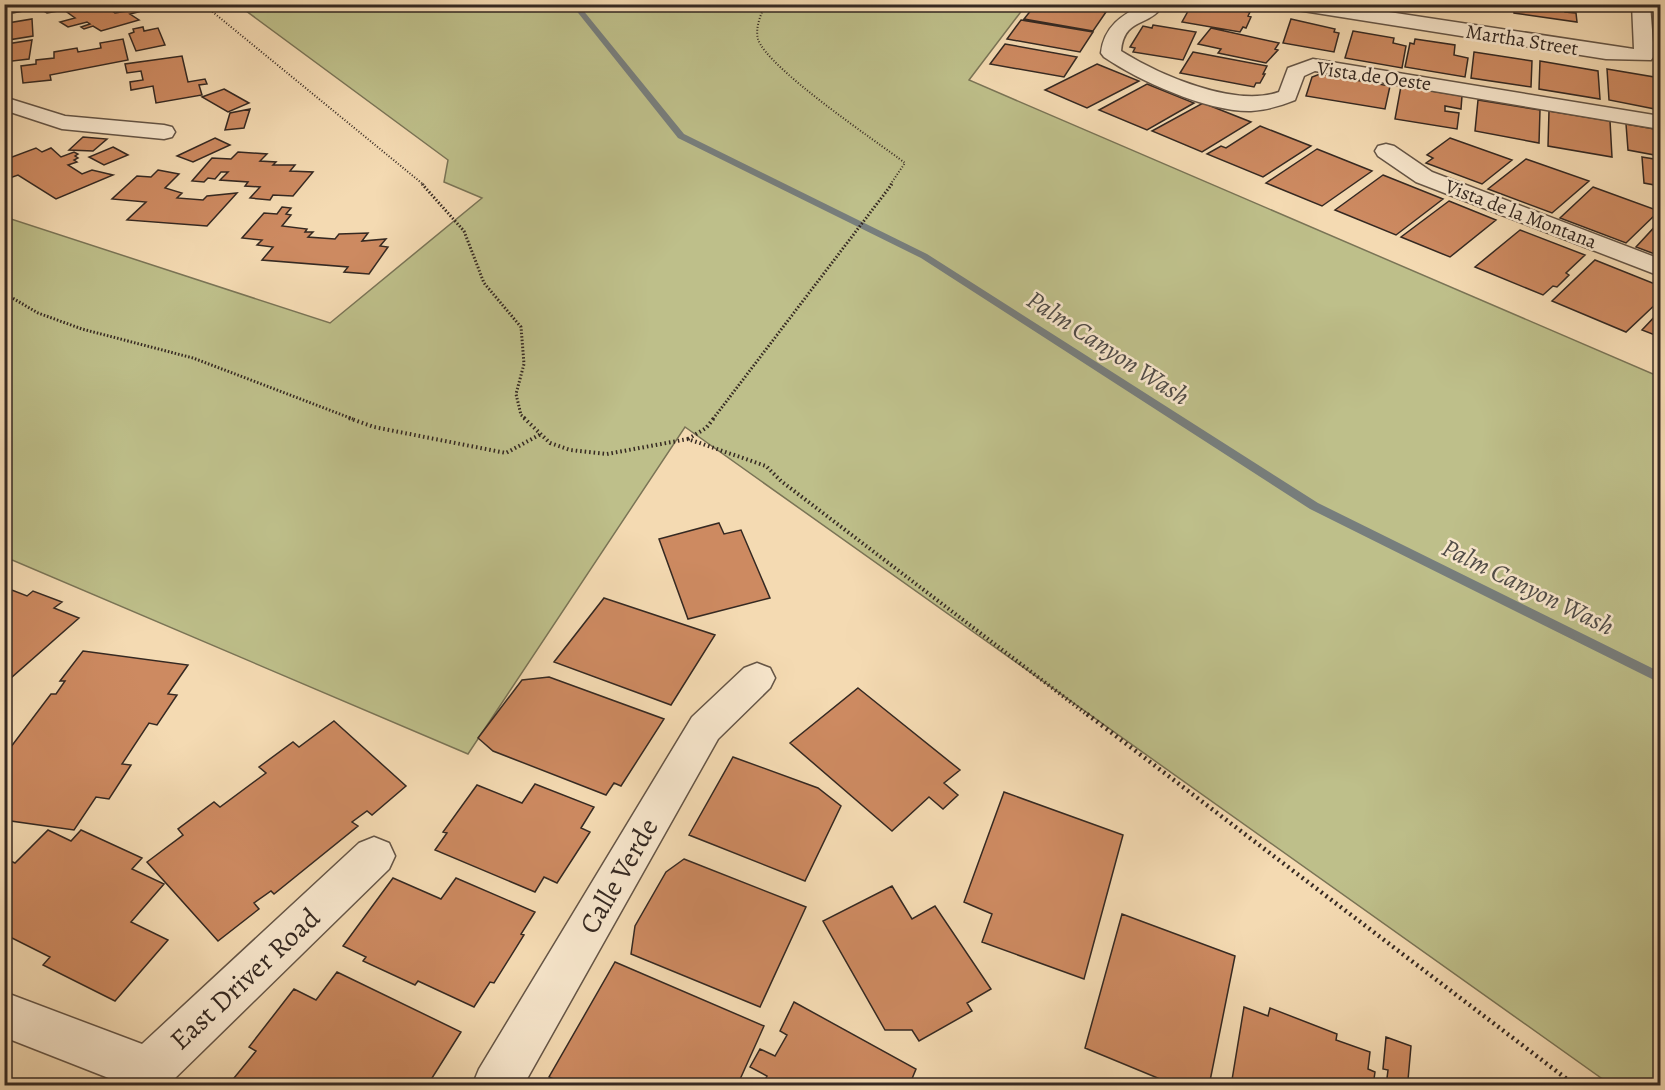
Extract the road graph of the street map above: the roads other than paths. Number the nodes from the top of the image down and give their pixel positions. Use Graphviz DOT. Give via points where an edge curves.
graph roads {
  1 [pos="1297,4"];
  2 [pos="1152,8"];
  3 [pos="1642,14"];
  4 [pos="4,103"];
  5 [pos="1660,123"];
  6 [pos="164,132"];
  7 [pos="1386,151"];
  8 [pos="1660,268"];
  9 [pos="757,678"];
  10 [pos="374,856"];
  11 [pos="4,1014"];
  12 [pos="496,1086"];
  1 -- 3 [label="street, Martha Street" via="1644,56"];
  2 -- 5 [label="street, Vista de Oeste" via="1124,21 1111,44 1111,53 1233,104 1275,103 1288,96 1295,72 1314,65"];
  4 -- 6 [label="street" via="62,122"];
  7 -- 8 [label="street, Vista de la Montana" via="1424,177"];
  9 -- 12 [label="street, Calle Verde" via="705,728"];
  10 -- 11 [label="street, East Driver Road" via="149,1070"];
}
